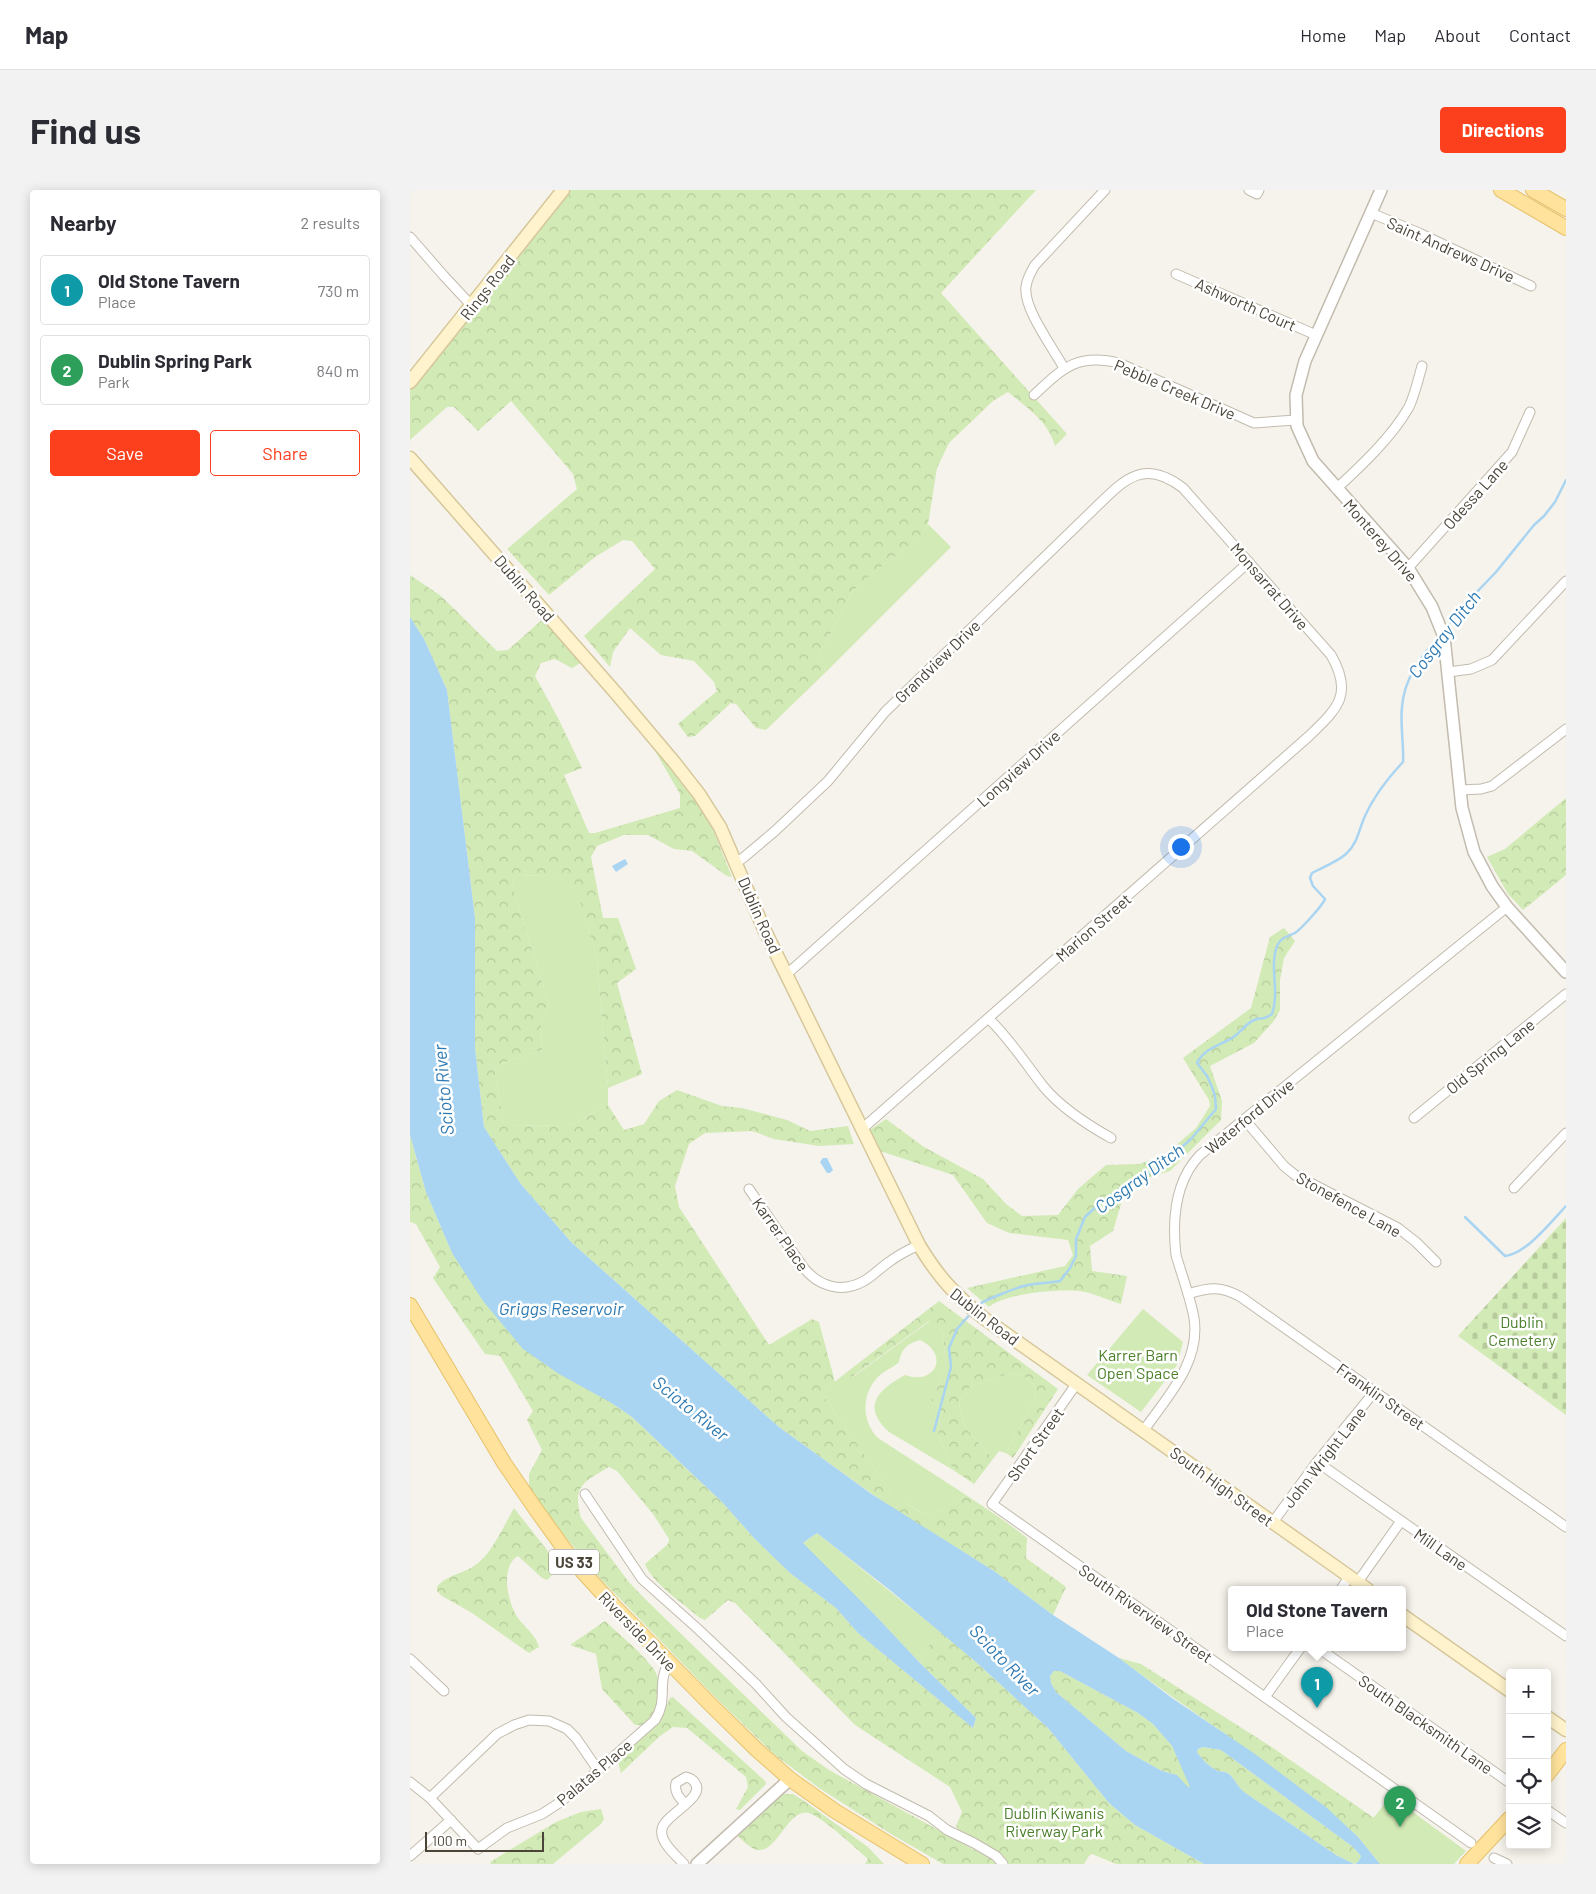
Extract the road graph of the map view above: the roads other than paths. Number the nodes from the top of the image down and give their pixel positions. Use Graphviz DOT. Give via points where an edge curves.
graph roads {
  1 [pos="563,190"];
  2 [pos="1105,190"];
  3 [pos="1249,190"];
  4 [pos="1259,190"];
  5 [pos="1381,190"];
  6 [pos="1532,190"];
  7 [pos="1505,192"];
  8 [pos="1566,209"];
  9 [pos="1371,213"];
  10 [pos="1566,228"];
  11 [pos="410,237"];
  12 [pos="1176,274"];
  13 [pos="1531,286"];
  14 [pos="472,306"];
  15 [pos="1316,335"];
  16 [pos="1422,366"];
  17 [pos="1064,368"];
  18 [pos="410,382"];
  19 [pos="1034,395"];
  20 [pos="1530,412"];
  21 [pos="1296,420"];
  22 [pos="410,458"];
  23 [pos="1147,474"];
  24 [pos="1336,489"];
  25 [pos="1249,562"];
  26 [pos="1408,568"];
  27 [pos="1566,581"];
  28 [pos="1448,672"];
  29 [pos="1322,723"];
  30 [pos="1566,729"];
  31 [pos="1460,790"];
  32 [pos="737,862"];
  33 [pos="1507,907"];
  34 [pos="1566,972"];
  35 [pos="787,974"];
  36 [pos="1566,994"];
  37 [pos="989,1019"];
  38 [pos="1414,1118"];
  39 [pos="1245,1120"];
  40 [pos="862,1129"];
  41 [pos="1566,1134"];
  42 [pos="1111,1138"];
  43 [pos="1514,1188"];
  44 [pos="749,1189"];
  45 [pos="919,1245"];
  46 [pos="1436,1262"];
  47 [pos="1188,1294"];
  48 [pos="410,1305"];
  49 [pos="1077,1383"];
  50 [pos="1375,1392"];
  51 [pos="1144,1430"];
  52 [pos="1317,1462"];
  53 [pos="585,1494"];
  54 [pos="992,1504"];
  55 [pos="1401,1521"];
  56 [pos="1273,1522"];
  57 [pos="1566,1527"];
  58 [pos="1358,1583"];
  59 [pos="1406,1617"];
  60 [pos="1566,1636"];
  61 [pos="1298,1651"];
  62 [pos="1323,1651"];
  63 [pos="410,1659"];
  64 [pos="668,1662"];
  65 [pos="1506,1688"];
  66 [pos="444,1690"];
  67 [pos="1265,1697"];
  68 [pos="1551,1720"];
  69 [pos="1566,1730"];
  70 [pos="1566,1750"];
  71 [pos="598,1770"];
  72 [pos="1551,1770"];
  73 [pos="790,1779"];
  74 [pos="1506,1780"];
  75 [pos="410,1782"];
  76 [pos="430,1798"];
  77 [pos="685,1804"];
  78 [pos="1551,1813"];
  79 [pos="451,1820"];
  80 [pos="1506,1822"];
  81 [pos="1566,1823"];
  82 [pos="1471,1843"];
  83 [pos="410,1856"];
  84 [pos="1494,1858"];
  85 [pos="684,1864"];
  86 [pos="697,1864"];
  87 [pos="922,1864"];
  88 [pos="1003,1864"];
  89 [pos="1467,1864"];
  90 [pos="1507,1864"];
  1 -- 14 [label="main road, Rings Road"];
  2 -- 17 [label="street" via="1035,265 1026,285 1030,308"];
  3 -- 4 [label="street" via="1257,194"];
  5 -- 9 [label="street, Monterey Drive"];
  6 -- 7 [label="main road"];
  6 -- 8 [label="main road"];
  7 -- 10 [label="main road"];
  9 -- 13 [label="street, Saint Andrews Drive"];
  9 -- 15 [label="street, Monterey Drive"];
  11 -- 14 [label="street"];
  12 -- 15 [label="street, Ashworth Court"];
  14 -- 18 [label="main road, Rings Road"];
  15 -- 21 [label="street, Monterey Drive" via="1298,380"];
  16 -- 24 [label="street" via="1402,419"];
  17 -- 19 [label="street, Pebble Creek Drive"];
  17 -- 21 [label="street, Pebble Creek Drive" via="1085,360 1103,359 1119,363 1254,423"];
  20 -- 26 [label="street, Odessa Lane" via="1512,452"];
  21 -- 24 [label="street, Monterey Drive" via="1313,461"];
  22 -- 32 [label="main road, Dublin Road" via="674,762 720,827"];
  23 -- 25 [label="street, Monsarrat Drive" via="1170,478 1183,488"];
  23 -- 32 [label="street, Grandview Drive" via="1128,479 1112,492 885,712 828,781"];
  24 -- 26 [label="street, Monterey Drive"];
  25 -- 29 [label="street, Monsarrat Drive" via="1331,655 1340,670 1343,687 1339,702"];
  25 -- 35 [label="street, Longview Drive"];
  26 -- 28 [label="street, Monterey Drive" via="1440,626"];
  27 -- 28 [label="street" via="1492,660 1471,669"];
  28 -- 31 [label="street, Monterey Drive"];
  29 -- 37 [label="street, Marion Street"];
  30 -- 31 [label="street" via="1492,786"];
  31 -- 33 [label="street, Monterey Drive" via="1464,823 1474,852"];
  32 -- 35 [label="main road, Dublin Road" via="764,929"];
  33 -- 34 [label="street, Monterey Drive"];
  33 -- 39 [label="street, Waterford Drive"];
  35 -- 40 [label="main road, Dublin Road"];
  36 -- 38 [label="street, Old Spring Lane"];
  37 -- 40 [label="street, Marion Street"];
  37 -- 42 [label="street" via="1016,1048 1044,1087 1069,1112"];
  39 -- 46 [label="street, Stonefence Lane" via="1296,1176 1398,1228"];
  39 -- 47 [label="street, Waterford Drive" via="1200,1155 1180,1186 1175,1245"];
  40 -- 45 [label="main road, Dublin Road"];
  41 -- 43 [label="street"];
  44 -- 45 [label="street, Karrer Place" via="808,1274 821,1284 844,1288 854,1286"];
  45 -- 49 [label="main road, Dublin Road" via="941,1279 963,1302"];
  47 -- 50 [label="street, Franklin Street" via="1222,1289 1241,1297"];
  47 -- 51 [label="street, Waterford Drive" via="1195,1332 1189,1359 1180,1379"];
  48 -- 64 [label="main road, Riverside Drive / US 33" via="504,1463 554,1536 593,1583"];
  49 -- 51 [label="main road, South High Street"];
  49 -- 54 [label="street, Short Street"];
  50 -- 52 [label="street, John Wright Lane"];
  50 -- 57 [label="street, Franklin Street"];
  51 -- 56 [label="main road, South High Street"];
  52 -- 55 [label="street, Mill Lane"];
  52 -- 56 [label="street, John Wright Lane"];
  53 -- 88 [label="street" via="642,1578 844,1770 929,1816 996,1856"];
  54 -- 67 [label="street, South Riverview Street"];
  55 -- 58 [label="street"];
  55 -- 60 [label="street, Mill Lane"];
  56 -- 58 [label="main road, South High Street"];
  59 -- 65 [label="main road"];
  61 -- 67 [label="street"];
  62 -- 74 [label="street, South Blacksmith Lane"];
  63 -- 66 [label="street"];
  64 -- 71 [label="street, Palatas Place" via="663,1679 662,1707 655,1720"];
  64 -- 73 [label="main road, Riverside Drive / US 33"];
  67 -- 82 [label="street, South Riverview Street"];
  68 -- 69 [label="main road"];
  70 -- 72 [label="main road"];
  71 -- 76 [label="street" via="567,1729 549,1721 529,1720 497,1734"];
  71 -- 79 [label="street, Palatas Place" via="559,1803 542,1814 506,1828 478,1849"];
  73 -- 86 [label="street"];
  73 -- 87 [label="main road, Riverside Drive / US 33" via="835,1811"];
  75 -- 76 [label="street"];
  76 -- 79 [label="street"];
  77 -- 85 [label="street" via="662,1828 664,1841"];
  78 -- 81 [label="street"];
  79 -- 83 [label="street"];
  80 -- 89 [label="main road"];
  84 -- 90 [label="street"];
}
